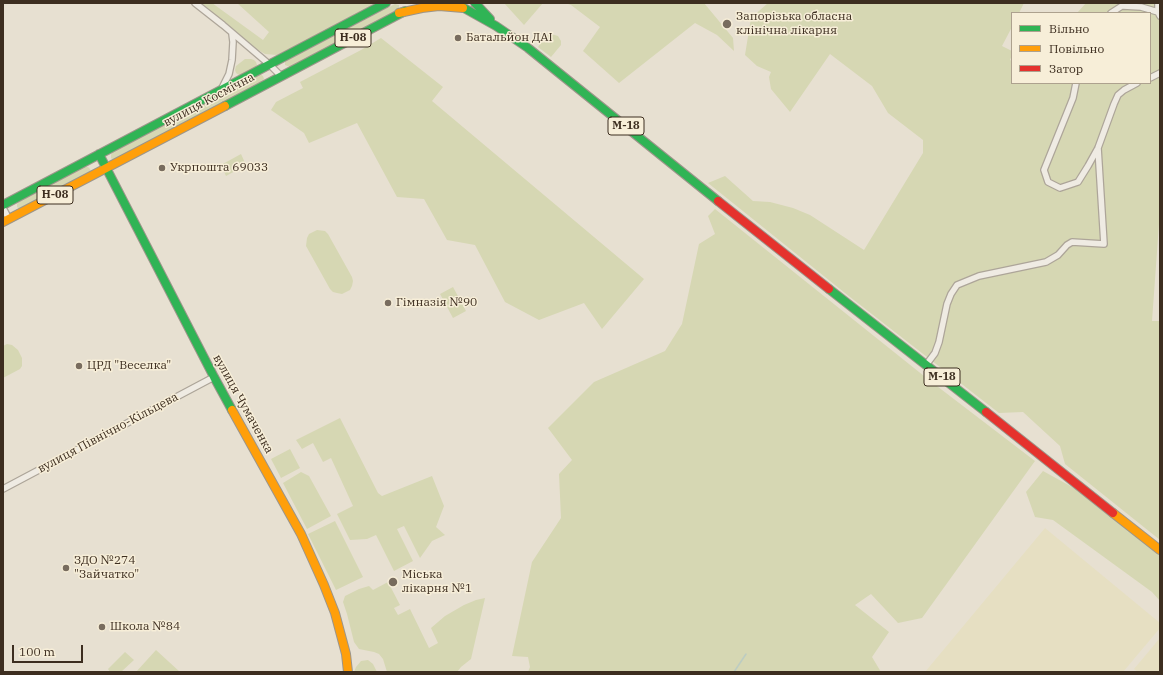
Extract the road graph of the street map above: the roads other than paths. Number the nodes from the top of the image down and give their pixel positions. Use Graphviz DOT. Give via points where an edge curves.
graph roads {
  1 [pos="195,3"];
  2 [pos="386,3"];
  3 [pos="427,3"];
  4 [pos="455,3"];
  5 [pos="475,3"];
  6 [pos="1158,3"];
  7 [pos="1125,4"];
  8 [pos="465,9"];
  9 [pos="1113,12"];
  10 [pos="399,13"];
  11 [pos="1159,14"];
  12 [pos="496,26"];
  13 [pos="232,34"];
  14 [pos="270,66"];
  15 [pos="1160,73"];
  16 [pos="281,76"];
  17 [pos="1151,78"];
  18 [pos="1076,84"];
  19 [pos="1135,84"];
  20 [pos="220,90"];
  21 [pos="1098,148"];
  22 [pos="100,154"];
  23 [pos="107,168"];
  24 [pos="3,205"];
  25 [pos="3,208"];
  26 [pos="6,221"];
  27 [pos="926,365"];
  28 [pos="214,377"];
  29 [pos="3,489"];
  30 [pos="1160,550"];
  31 [pos="348,672"];
  1 -- 13 [label="street"];
  2 -- 14 [label="main road, вулиця Космічна / Н-08"];
  3 -- 10 [label="main road, вулиця Космічна / Н-08"];
  4 -- 8 [label="main road, М-18"];
  5 -- 12 [label="main road, М-18"];
  6 -- 11 [label="street"];
  7 -- 9 [label="street"];
  7 -- 11 [label="street"];
  8 -- 10 [label="main road" via="439,6"];
  8 -- 12 [label="main road, М-18"];
  10 -- 16 [label="main road, вулиця Космічна / Н-08"];
  12 -- 27 [label="main road, М-18" via="528,48"];
  13 -- 14 [label="street"];
  13 -- 20 [label="street" via="232,60"];
  14 -- 16 [label="street"];
  14 -- 20 [label="main road, вулиця Космічна / Н-08"];
  15 -- 17 [label="street"];
  16 -- 23 [label="main road, вулиця Космічна / Н-08"];
  18 -- 21 [label="street" via="1073,98 1044,170 1048,182 1060,188 1078,182"];
  19 -- 21 [label="street" via="1118,95"];
  20 -- 22 [label="main road, вулиця Космічна / Н-08"];
  21 -- 27 [label="street" via="1104,244 1072,242 1046,262 979,276 957,285 947,304 940,342"];
  22 -- 23 [label="main road, вулиця Чумаченка"];
  22 -- 24 [label="main road, вулиця Космічна / Н-08"];
  23 -- 26 [label="main road, вулиця Космічна / Н-08"];
  23 -- 28 [label="main road, вулиця Чумаченка"];
  25 -- 26 [label="street"];
  27 -- 30 [label="main road, М-18"];
  28 -- 29 [label="street, вулиця Північно-Кільцева"];
  28 -- 31 [label="main road, вулиця Чумаченка" via="307,547 335,613"];
}
